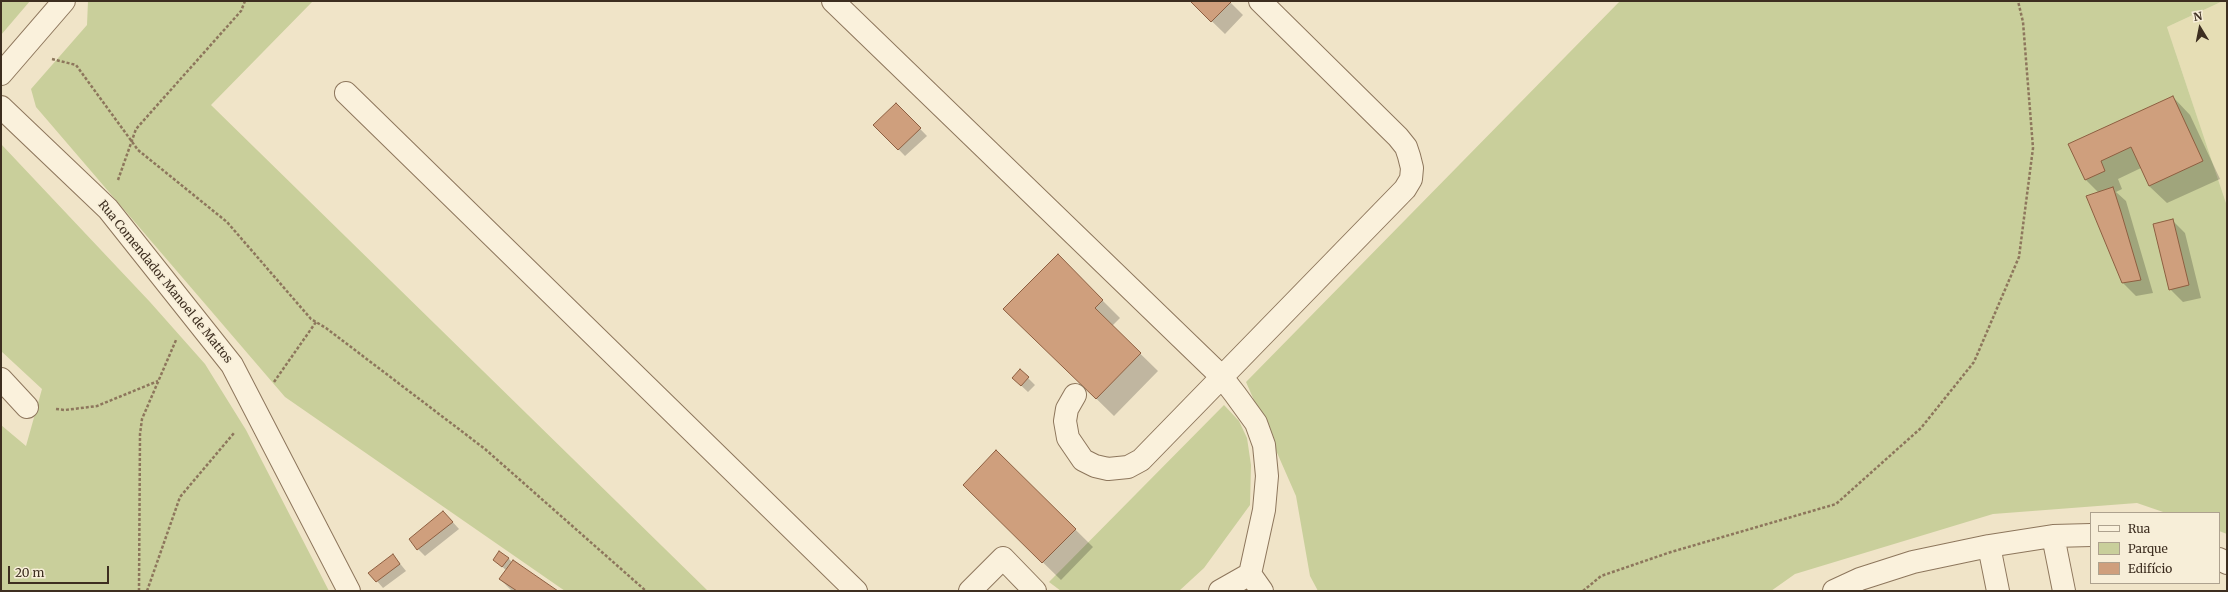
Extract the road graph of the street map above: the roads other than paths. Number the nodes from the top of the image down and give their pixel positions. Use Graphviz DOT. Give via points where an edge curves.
graph roads {
  1 [pos="64,1"];
  2 [pos="833,1"];
  3 [pos="1260,1"];
  4 [pos="1,74"];
  5 [pos="346,93"];
  6 [pos="1,106"];
  7 [pos="1221,376"];
  8 [pos="1,379"];
  9 [pos="1075,395"];
  10 [pos="27,407"];
  11 [pos="2090,535"];
  12 [pos="2053,536"];
  13 [pos="1989,546"];
  14 [pos="1256,583"];
  15 [pos="349,591"];
  16 [pos="856,591"];
  17 [pos="970,591"];
  18 [pos="1035,591"];
  19 [pos="1220,591"];
  20 [pos="1834,591"];
  21 [pos="1998,591"];
  22 [pos="2064,591"];
  1 -- 4 [label="street"];
  2 -- 7 [label="street"];
  3 -- 7 [label="street" via="1406,146 1412,168 1411,179 1405,189"];
  5 -- 16 [label="street"];
  6 -- 15 [label="street, Rua Comendador Manoel de Mattos" via="108,209 232,365"];
  7 -- 9 [label="street" via="1141,460 1128,467 1108,469 1096,466 1083,460 1075,451 1068,438 1065,421 1067,409"];
  7 -- 14 [label="street" via="1256,423 1264,445 1267,476"];
  8 -- 10 [label="street"];
  11 -- 12 [label="street"];
  12 -- 13 [label="street"];
  12 -- 22 [label="street"];
  13 -- 20 [label="street" via="1913,562 1860,579"];
  13 -- 21 [label="street"];
  14 -- 19 [label="street"];
  17 -- 18 [label="street" via="1002,558"];
}
